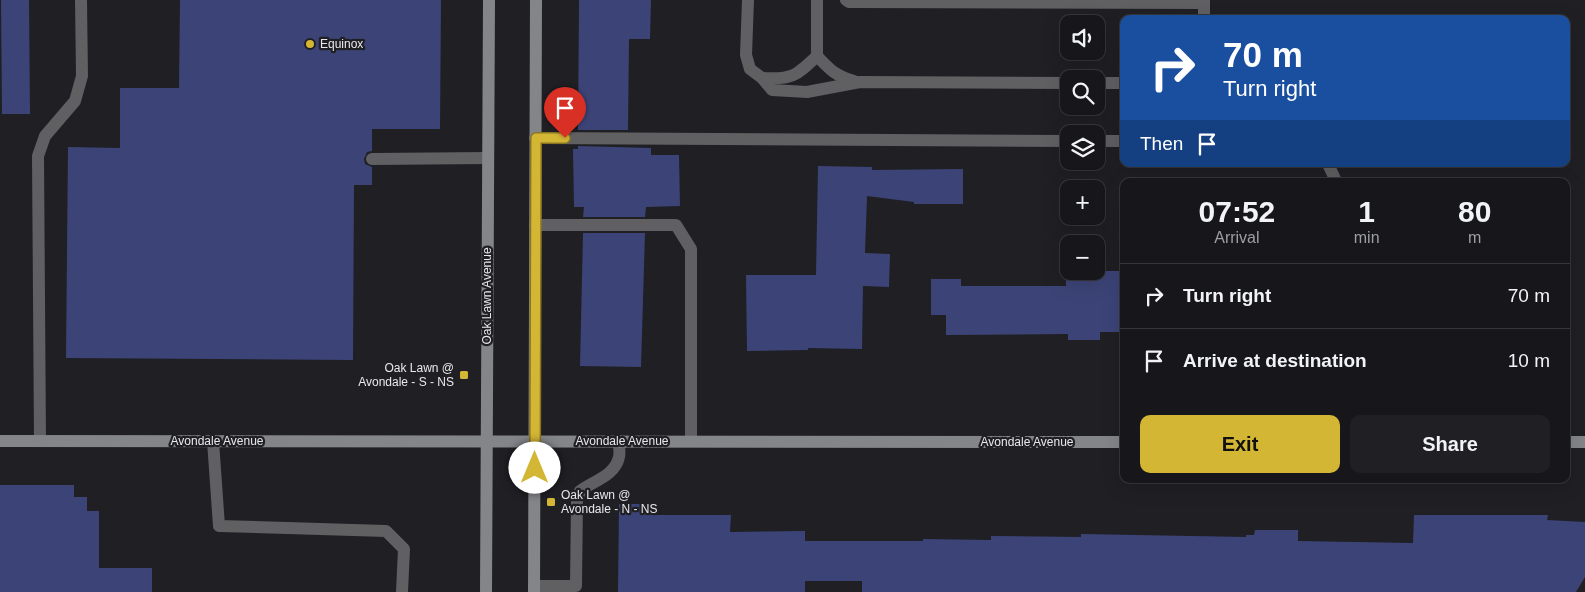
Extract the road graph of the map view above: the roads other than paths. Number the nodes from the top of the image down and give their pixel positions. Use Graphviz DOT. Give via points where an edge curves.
graph roads {
  1 [pos="82,0"];
  2 [pos="489,0"];
  3 [pos="536,0"];
  4 [pos="748,0"];
  5 [pos="817,0"];
  6 [pos="846,0"];
  7 [pos="1204,1"];
  8 [pos="1204,15"];
  9 [pos="817,56"];
  10 [pos="762,78"];
  11 [pos="860,82"];
  12 [pos="1060,83"];
  13 [pos="1105,83"];
  14 [pos="1120,83"];
  15 [pos="536,138"];
  16 [pos="1060,141"];
  17 [pos="1105,141"];
  18 [pos="1120,141"];
  19 [pos="488,158"];
  20 [pos="372,159"];
  21 [pos="535,225"];
  22 [pos="0,440"];
  23 [pos="40,441"];
  24 [pos="213,441"];
  25 [pos="486,441"];
  26 [pos="535,441"];
  27 [pos="619,441"];
  28 [pos="691,441"];
  29 [pos="1120,442"];
  30 [pos="1570,442"];
  31 [pos="1585,442"];
  32 [pos="534,589"];
  33 [pos="402,592"];
  34 [pos="486,592"];
  1 -- 23 [label="lane" via="82,76 75,101 45,136 38,156"];
  2 -- 19 [label="main road, Oak Lawn Avenue"];
  3 -- 15 [label="main road"];
  4 -- 10 [label="lane" via="746,55 750,69"];
  5 -- 9 [label="lane"];
  6 -- 7 [label="lane"];
  7 -- 8 [label="lane"];
  9 -- 10 [label="lane" via="797,75"];
  9 -- 11 [label="lane" via="840,77"];
  10 -- 11 [label="lane" via="772,90 786,92 807,92"];
  11 -- 12 [label="lane"];
  13 -- 14 [label="lane"];
  15 -- 16 [label="lane"];
  15 -- 21 [label="main road"];
  17 -- 18 [label="lane"];
  19 -- 20 [label="lane"];
  19 -- 25 [label="main road, Oak Lawn Avenue"];
  21 -- 26 [label="main road"];
  21 -- 28 [label="lane" via="676,225 691,249"];
  22 -- 23 [label="main road, Avondale Avenue"];
  23 -- 24 [label="main road, Avondale Avenue"];
  24 -- 25 [label="main road, Avondale Avenue"];
  24 -- 33 [label="lane" via="219,526 386,531 404,549"];
  25 -- 26 [label="main road, Avondale Avenue"];
  25 -- 34 [label="main road, Oak Lawn Avenue"];
  26 -- 27 [label="main road, Avondale Avenue"];
  26 -- 32 [label="main road"];
  27 -- 28 [label="main road, Avondale Avenue"];
  27 -- 32 [label="lane" via="619,458 614,468 580,491 577,500 576,586"];
  28 -- 29 [label="main road, Avondale Avenue"];
  30 -- 31 [label="main road"];
}
